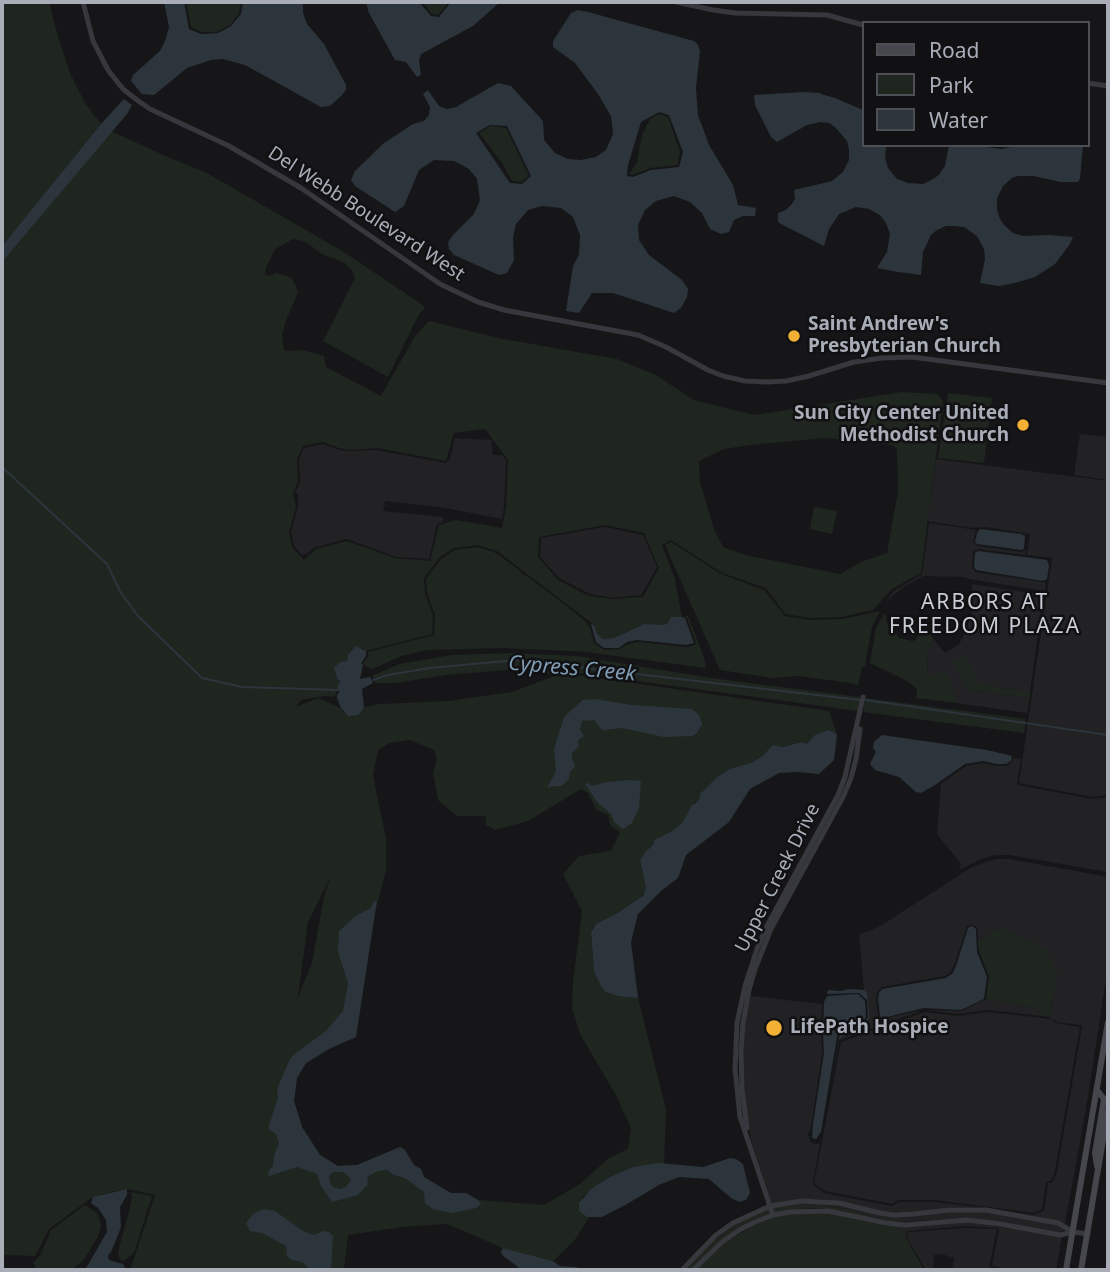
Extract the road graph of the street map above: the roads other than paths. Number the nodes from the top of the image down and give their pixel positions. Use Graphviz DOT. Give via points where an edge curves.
graph roads {
  1 [pos="83,2"];
  2 [pos="676,2"];
  3 [pos="862,25"];
  4 [pos="1089,83"];
  5 [pos="1108,86"];
  6 [pos="1108,383"];
  7 [pos="863,697"];
  8 [pos="1108,1021"];
  9 [pos="1097,1090"];
  10 [pos="1108,1110"];
  11 [pos="1098,1171"];
  12 [pos="770,1206"];
  13 [pos="773,1215"];
  14 [pos="1073,1232"];
  15 [pos="1088,1234"];
  16 [pos="682,1270"];
  17 [pos="693,1270"];
  18 [pos="1066,1270"];
  19 [pos="1081,1270"];
  1 -- 6 [label="street, Del Webb Boulevard West" via="93,41 108,70 137,100 289,181 440,284 478,302 638,335 708,370 745,381 786,381 854,362 912,357"];
  2 -- 3 [label="street" via="735,13 827,15"];
  4 -- 5 [label="street"];
  7 -- 12 [label="street, Upper Creek Drive" via="845,777 767,926 753,958 737,1023 740,1117"];
  8 -- 9 [label="main road"];
  9 -- 11 [label="main road" via="1104,1098 1095,1153"];
  9 -- 14 [label="main road"];
  10 -- 11 [label="main road"];
  11 -- 15 [label="main road"];
  12 -- 13 [label="street, Upper Creek Drive"];
  12 -- 14 [label="street" via="817,1201 894,1215 986,1210 1058,1223"];
  12 -- 16 [label="street" via="716,1235"];
  13 -- 14 [label="street" via="820,1211 905,1225 967,1220 1060,1236"];
  13 -- 17 [label="street" via="722,1242"];
  14 -- 15 [label="street"];
  14 -- 18 [label="main road"];
  15 -- 19 [label="main road"];
}
